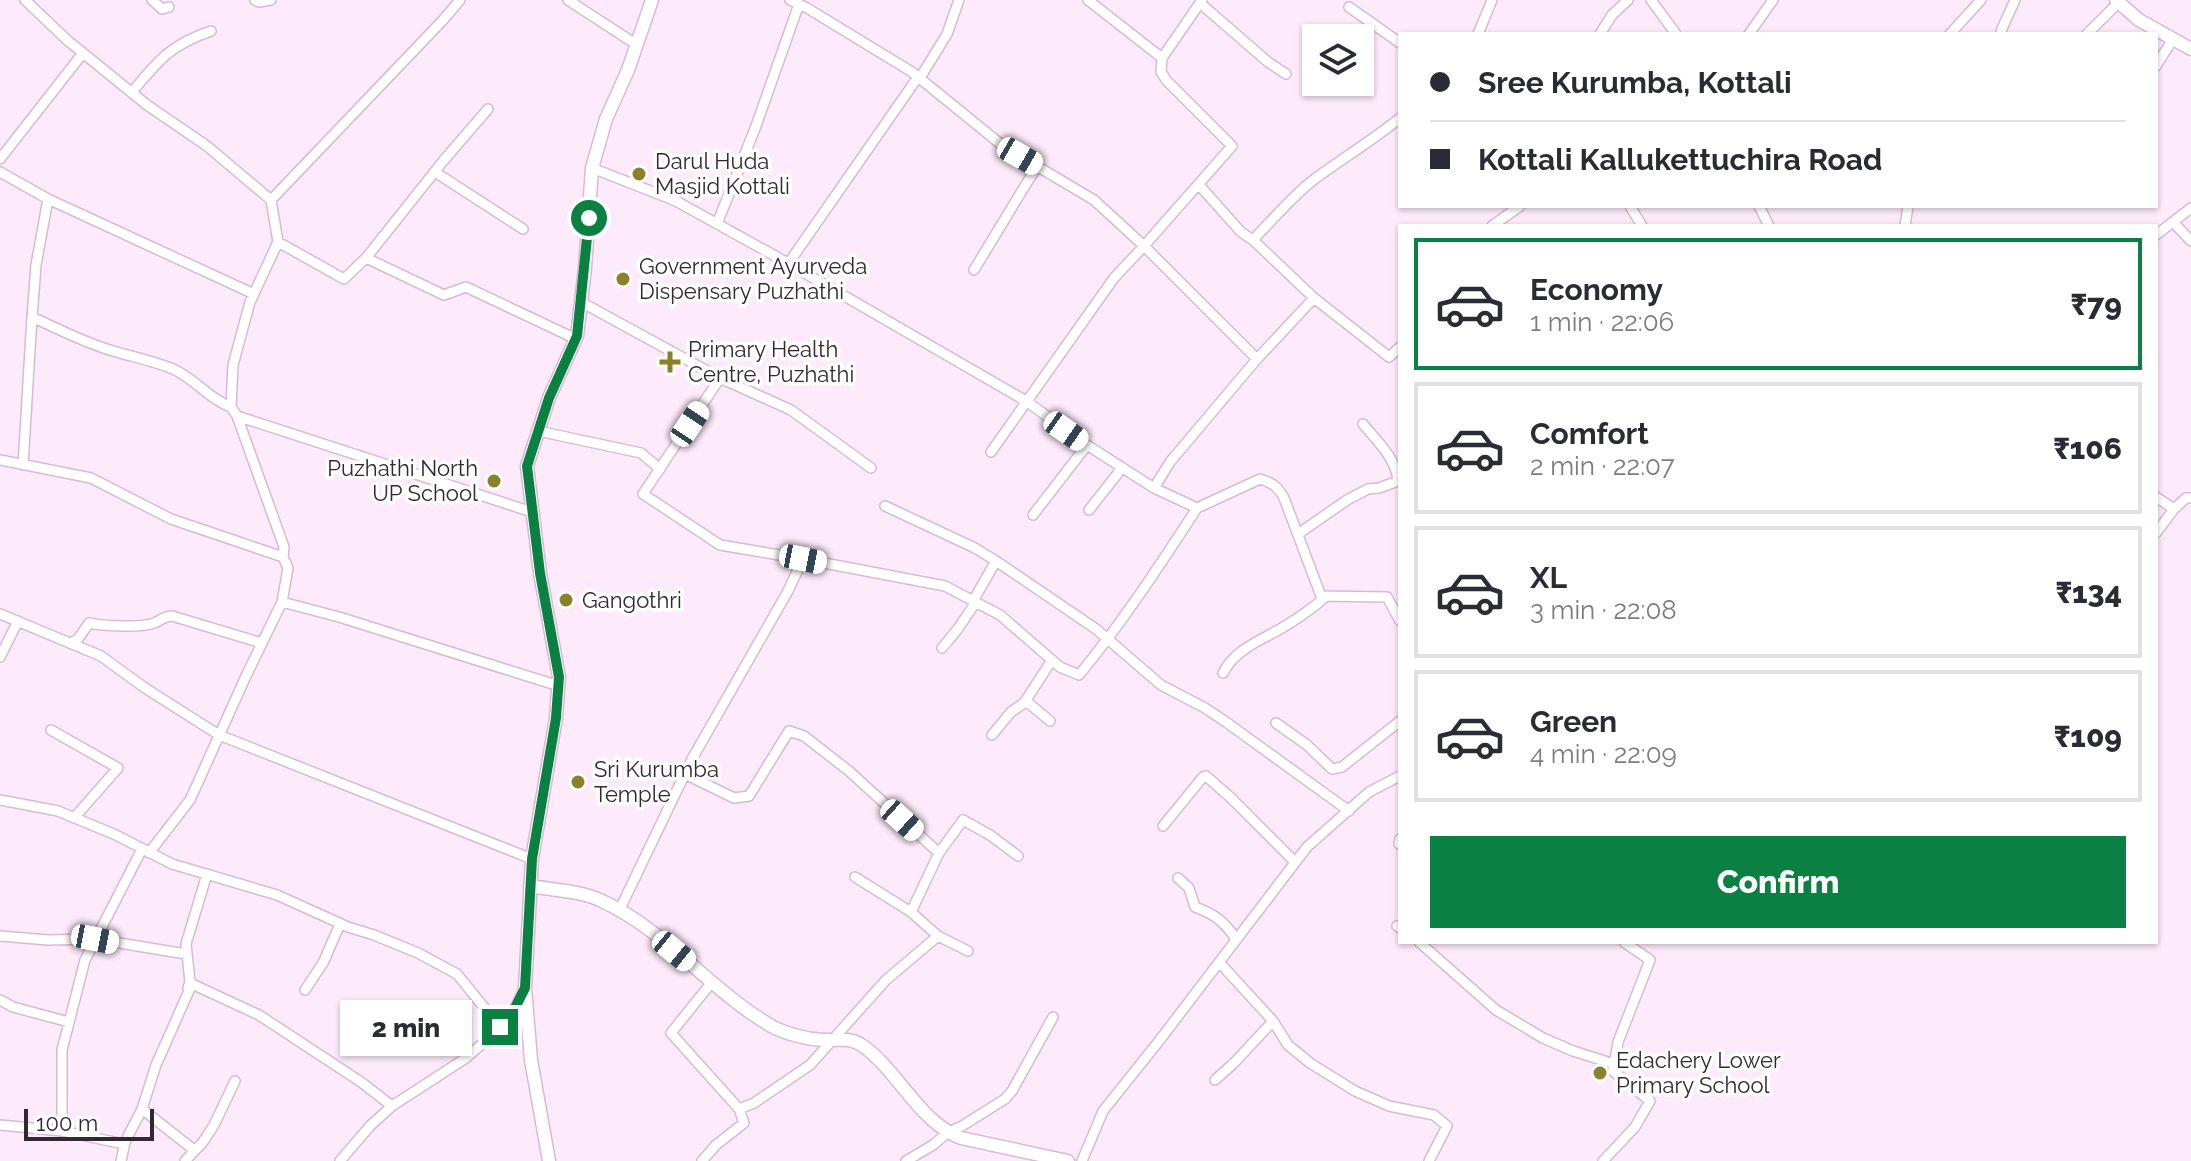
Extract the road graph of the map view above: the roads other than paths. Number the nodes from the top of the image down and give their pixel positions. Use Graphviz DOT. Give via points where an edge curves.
graph roads {
  1 [pos="25,0"];
  2 [pos="152,0"];
  3 [pos="255,0"];
  4 [pos="271,0"];
  5 [pos="460,0"];
  6 [pos="568,0"];
  7 [pos="652,0"];
  8 [pos="959,0"];
  9 [pos="1088,0"];
  10 [pos="1492,0"];
  11 [pos="1628,0"];
  12 [pos="1651,0"];
  13 [pos="1773,0"];
  14 [pos="1981,0"];
  15 [pos="2015,0"];
  16 [pos="1201,1"];
  17 [pos="2118,1"];
  18 [pos="801,3"];
  19 [pos="169,7"];
  20 [pos="1349,7"];
  21 [pos="211,31"];
  22 [pos="1479,32"];
  23 [pos="1601,32"];
  24 [pos="1675,32"];
  25 [pos="1750,32"];
  26 [pos="1952,32"];
  27 [pos="2001,32"];
  28 [pos="2089,32"];
  29 [pos="2173,39"];
  30 [pos="1398,42"];
  31 [pos="637,45"];
  32 [pos="2191,49"];
  33 [pos="83,53"];
  34 [pos="1162,58"];
  35 [pos="2158,63"];
  36 [pos="1286,74"];
  37 [pos="919,77"];
  38 [pos="132,92"];
  39 [pos="488,109"];
  40 [pos="1398,120"];
  41 [pos="0,159"];
  42 [pos="1037,166"];
  43 [pos="592,168"];
  44 [pos="0,172"];
  45 [pos="435,172"];
  46 [pos="1199,185"];
  47 [pos="48,199"];
  48 [pos="271,200"];
  49 [pos="1517,208"];
  50 [pos="2191,208"];
  51 [pos="2173,222"];
  52 [pos="717,224"];
  53 [pos="1495,224"];
  54 [pos="523,229"];
  55 [pos="2158,233"];
  56 [pos="1253,240"];
  57 [pos="2191,241"];
  58 [pos="278,242"];
  59 [pos="1144,246"];
  60 [pos="366,258"];
  61 [pos="788,264"];
  62 [pos="974,270"];
  63 [pos="254,294"];
  64 [pos="1314,298"];
  65 [pos="581,302"];
  66 [pos="32,317"];
  67 [pos="576,339"];
  68 [pos="1398,349"];
  69 [pos="1257,359"];
  70 [pos="720,378"];
  71 [pos="1026,401"];
  72 [pos="234,411"];
  73 [pos="1363,424"];
  74 [pos="538,431"];
  75 [pos="1087,445"];
  76 [pos="991,452"];
  77 [pos="0,460"];
  78 [pos="23,465"];
  79 [pos="871,468"];
  80 [pos="1122,468"];
  81 [pos="660,469"];
  82 [pos="1154,488"];
  83 [pos="2158,498"];
  84 [pos="2191,498"];
  85 [pos="885,506"];
  86 [pos="1197,508"];
  87 [pos="2174,509"];
  88 [pos="1089,510"];
  89 [pos="532,512"];
  90 [pos="1033,515"];
  91 [pos="2158,530"];
  92 [pos="1298,534"];
  93 [pos="283,557"];
  94 [pos="803,559"];
  95 [pos="996,561"];
  96 [pos="1326,596"];
  97 [pos="282,602"];
  98 [pos="975,602"];
  99 [pos="0,614"];
  100 [pos="1398,617"];
  101 [pos="18,621"];
  102 [pos="1106,638"];
  103 [pos="70,643"];
  104 [pos="262,643"];
  105 [pos="942,648"];
  106 [pos="0,657"];
  107 [pos="1052,660"];
  108 [pos="1223,673"];
  109 [pos="559,686"];
  110 [pos="1026,701"];
  111 [pos="1050,721"];
  112 [pos="1276,723"];
  113 [pos="1398,723"];
  114 [pos="51,730"];
  115 [pos="219,735"];
  116 [pos="992,735"];
  117 [pos="685,774"];
  118 [pos="1398,777"];
  119 [pos="0,800"];
  120 [pos="1349,811"];
  121 [pos="74,818"];
  122 [pos="1163,826"];
  123 [pos="146,851"];
  124 [pos="939,853"];
  125 [pos="1018,856"];
  126 [pos="532,859"];
  127 [pos="1295,862"];
  128 [pos="207,874"];
  129 [pos="855,877"];
  130 [pos="1178,878"];
  131 [pos="530,886"];
  132 [pos="619,911"];
  133 [pos="911,912"];
  134 [pos="340,924"];
  135 [pos="0,936"];
  136 [pos="938,936"];
  137 [pos="95,939"];
  138 [pos="1236,939"];
  139 [pos="1421,944"];
  140 [pos="1627,944"];
  141 [pos="968,951"];
  142 [pos="186,954"];
  143 [pos="1219,962"];
  144 [pos="712,982"];
  145 [pos="525,988"];
  146 [pos="305,990"];
  147 [pos="0,1000"];
  148 [pos="185,1001"];
  149 [pos="1053,1017"];
  150 [pos="1273,1021"];
  151 [pos="69,1022"];
  152 [pos="500,1027"];
  153 [pos="833,1040"];
  154 [pos="1614,1064"];
  155 [pos="1215,1080"];
  156 [pos="235,1081"];
  157 [pos="392,1106"];
  158 [pos="142,1109"];
  159 [pos="739,1109"];
  160 [pos="0,1125"];
  161 [pos="62,1131"];
  162 [pos="947,1133"];
  163 [pos="125,1142"];
  164 [pos="194,1150"];
  165 [pos="546,1159"];
  166 [pos="121,1161"];
  167 [pos="185,1161"];
  168 [pos="340,1161"];
  169 [pos="702,1161"];
  170 [pos="906,1161"];
  171 [pos="1068,1161"];
  172 [pos="1082,1161"];
  173 [pos="1429,1161"];
  174 [pos="1603,1161"];
  1 -- 33 [label="street"];
  2 -- 19 [label="street" via="162,9"];
  3 -- 4 [label="street"];
  5 -- 48 [label="street"];
  6 -- 31 [label="street"];
  7 -- 31 [label="main road"];
  8 -- 37 [label="street" via="947,34"];
  9 -- 34 [label="street"];
  10 -- 22 [label="street"];
  11 -- 23 [label="street"];
  12 -- 24 [label="street"];
  13 -- 25 [label="street"];
  14 -- 26 [label="street"];
  15 -- 27 [label="street"];
  16 -- 34 [label="street"];
  16 -- 36 [label="street"];
  17 -- 28 [label="street"];
  17 -- 29 [label="main road"];
  18 -- 37 [label="street"];
  18 -- 52 [label="street"];
  20 -- 30 [label="street"];
  21 -- 38 [label="street" via="161,57"];
  29 -- 32 [label="main road"];
  29 -- 35 [label="street"];
  31 -- 43 [label="main road"];
  33 -- 38 [label="street"];
  33 -- 41 [label="street"];
  34 -- 46 [label="street" via="1167,81 1232,146"];
  37 -- 42 [label="street" via="1003,146"];
  37 -- 61 [label="street"];
  38 -- 48 [label="street"];
  39 -- 45 [label="street"];
  40 -- 56 [label="street" via="1309,183"];
  42 -- 59 [label="street" via="1094,200"];
  42 -- 62 [label="street"];
  43 -- 52 [label="street" via="676,201"];
  43 -- 65 [label="main road"];
  44 -- 47 [label="street"];
  45 -- 54 [label="street"];
  45 -- 60 [label="street"];
  46 -- 56 [label="street"];
  46 -- 59 [label="street"];
  47 -- 63 [label="street"];
  47 -- 66 [label="street"];
  48 -- 58 [label="street"];
  49 -- 53 [label="street"];
  50 -- 51 [label="street"];
  51 -- 55 [label="street"];
  51 -- 57 [label="street"];
  52 -- 61 [label="street"];
  56 -- 64 [label="street"];
  58 -- 60 [label="street" via="344,279"];
  58 -- 63 [label="street"];
  59 -- 69 [label="street"];
  59 -- 71 [label="street" via="1114,278"];
  60 -- 67 [label="street" via="444,295 466,287"];
  61 -- 71 [label="street"];
  63 -- 72 [label="street" via="233,365"];
  64 -- 68 [label="street" via="1389,357"];
  64 -- 69 [label="street"];
  65 -- 67 [label="main road"];
  65 -- 70 [label="street"];
  66 -- 72 [label="street" via="112,351 178,371"];
  66 -- 78 [label="street"];
  67 -- 74 [label="main road"];
  69 -- 82 [label="street"];
  70 -- 79 [label="street" via="791,410"];
  70 -- 81 [label="street"];
  71 -- 75 [label="street"];
  71 -- 76 [label="street"];
  72 -- 89 [label="street"];
  72 -- 93 [label="street" via="284,547"];
  73 -- 92 [label="street" via="1390,456 1398,481 1347,500"];
  74 -- 81 [label="street" via="641,453"];
  74 -- 89 [label="main road" via="527,466"];
  75 -- 80 [label="street"];
  75 -- 90 [label="street"];
  77 -- 78 [label="street"];
  78 -- 93 [label="street" via="91,478 171,519"];
  80 -- 82 [label="street"];
  80 -- 88 [label="street"];
  81 -- 94 [label="street" via="643,494 720,545"];
  82 -- 86 [label="street"];
  83 -- 87 [label="street"];
  84 -- 87 [label="street"];
  85 -- 95 [label="street"];
  86 -- 92 [label="street" via="1260,479 1277,487"];
  86 -- 102 [label="street"];
  87 -- 91 [label="street"];
  89 -- 109 [label="main road"];
  92 -- 96 [label="street" via="1321,596"];
  93 -- 97 [label="street" via="288,568"];
  94 -- 98 [label="street" via="945,586"];
  94 -- 117 [label="street"];
  95 -- 98 [label="street"];
  95 -- 102 [label="street"];
  96 -- 100 [label="street" via="1387,597"];
  96 -- 108 [label="street" via="1251,644"];
  97 -- 104 [label="street"];
  97 -- 109 [label="street"];
  98 -- 105 [label="street"];
  98 -- 107 [label="street" via="1000,615"];
  99 -- 101 [label="street"];
  101 -- 103 [label="street"];
  101 -- 106 [label="street"];
  102 -- 107 [label="street" via="1079,675"];
  102 -- 120 [label="street" via="1161,685 1226,722"];
  103 -- 104 [label="street" via="89,623 153,624 172,616"];
  103 -- 115 [label="street" via="101,656"];
  104 -- 115 [label="street"];
  107 -- 110 [label="street"];
  109 -- 126 [label="main road"];
  110 -- 111 [label="street"];
  110 -- 116 [label="street"];
  112 -- 113 [label="street" via="1332,769 1342,767"];
  114 -- 121 [label="street" via="118,768"];
  115 -- 123 [label="street" via="190,800"];
  115 -- 126 [label="street"];
  117 -- 124 [label="street" via="734,798 749,796 789,731 804,736 849,771"];
  117 -- 132 [label="street"];
  118 -- 120 [label="street" via="1369,792"];
  119 -- 121 [label="street"];
  120 -- 127 [label="street"];
  121 -- 123 [label="street"];
  122 -- 127 [label="street" via="1206,776"];
  123 -- 128 [label="street"];
  123 -- 137 [label="street"];
  124 -- 125 [label="street" via="963,820"];
  124 -- 133 [label="street"];
  126 -- 131 [label="main road"];
  127 -- 138 [label="street"];
  128 -- 134 [label="street" via="277,895"];
  128 -- 142 [label="street"];
  129 -- 133 [label="street"];
  130 -- 138 [label="street" via="1189,888 1195,907 1214,914"];
  131 -- 132 [label="main road" via="583,895"];
  131 -- 145 [label="main road"];
  132 -- 144 [label="main road"];
  133 -- 136 [label="street"];
  134 -- 146 [label="street"];
  134 -- 152 [label="street" via="457,974"];
  135 -- 137 [label="street"];
  136 -- 141 [label="street"];
  136 -- 153 [label="street" via="886,980"];
  137 -- 142 [label="street"];
  137 -- 151 [label="street"];
  138 -- 143 [label="street"];
  139 -- 154 [label="street" via="1496,1010 1553,1042"];
  140 -- 154 [label="street" via="1650,960"];
  142 -- 148 [label="street" via="190,982"];
  143 -- 150 [label="street"];
  143 -- 172 [label="street" via="1103,1111"];
  144 -- 153 [label="main road" via="776,1028"];
  144 -- 159 [label="street" via="671,1033"];
  145 -- 152 [label="street"];
  145 -- 165 [label="main road"];
  147 -- 151 [label="street"];
  148 -- 157 [label="street" via="192,984 259,1015"];
  148 -- 158 [label="street"];
  149 -- 162 [label="street" via="1005,1099"];
  150 -- 155 [label="street"];
  150 -- 173 [label="street" via="1288,1045 1355,1091 1389,1106 1434,1115 1447,1126"];
  151 -- 161 [label="street" via="62,1050"];
  152 -- 157 [label="street" via="466,1058"];
  153 -- 159 [label="street" via="810,1065"];
  153 -- 162 [label="main road" via="860,1044"];
  154 -- 174 [label="street" via="1613,1071 1650,1101 1635,1127"];
  156 -- 164 [label="street" via="214,1125"];
  157 -- 168 [label="street"];
  158 -- 163 [label="street"];
  158 -- 164 [label="street"];
  159 -- 169 [label="street" via="744,1123"];
  160 -- 161 [label="street"];
  161 -- 163 [label="street"];
  162 -- 170 [label="street"];
  162 -- 171 [label="main road"];
  163 -- 166 [label="street"];
  164 -- 167 [label="street"];
}
